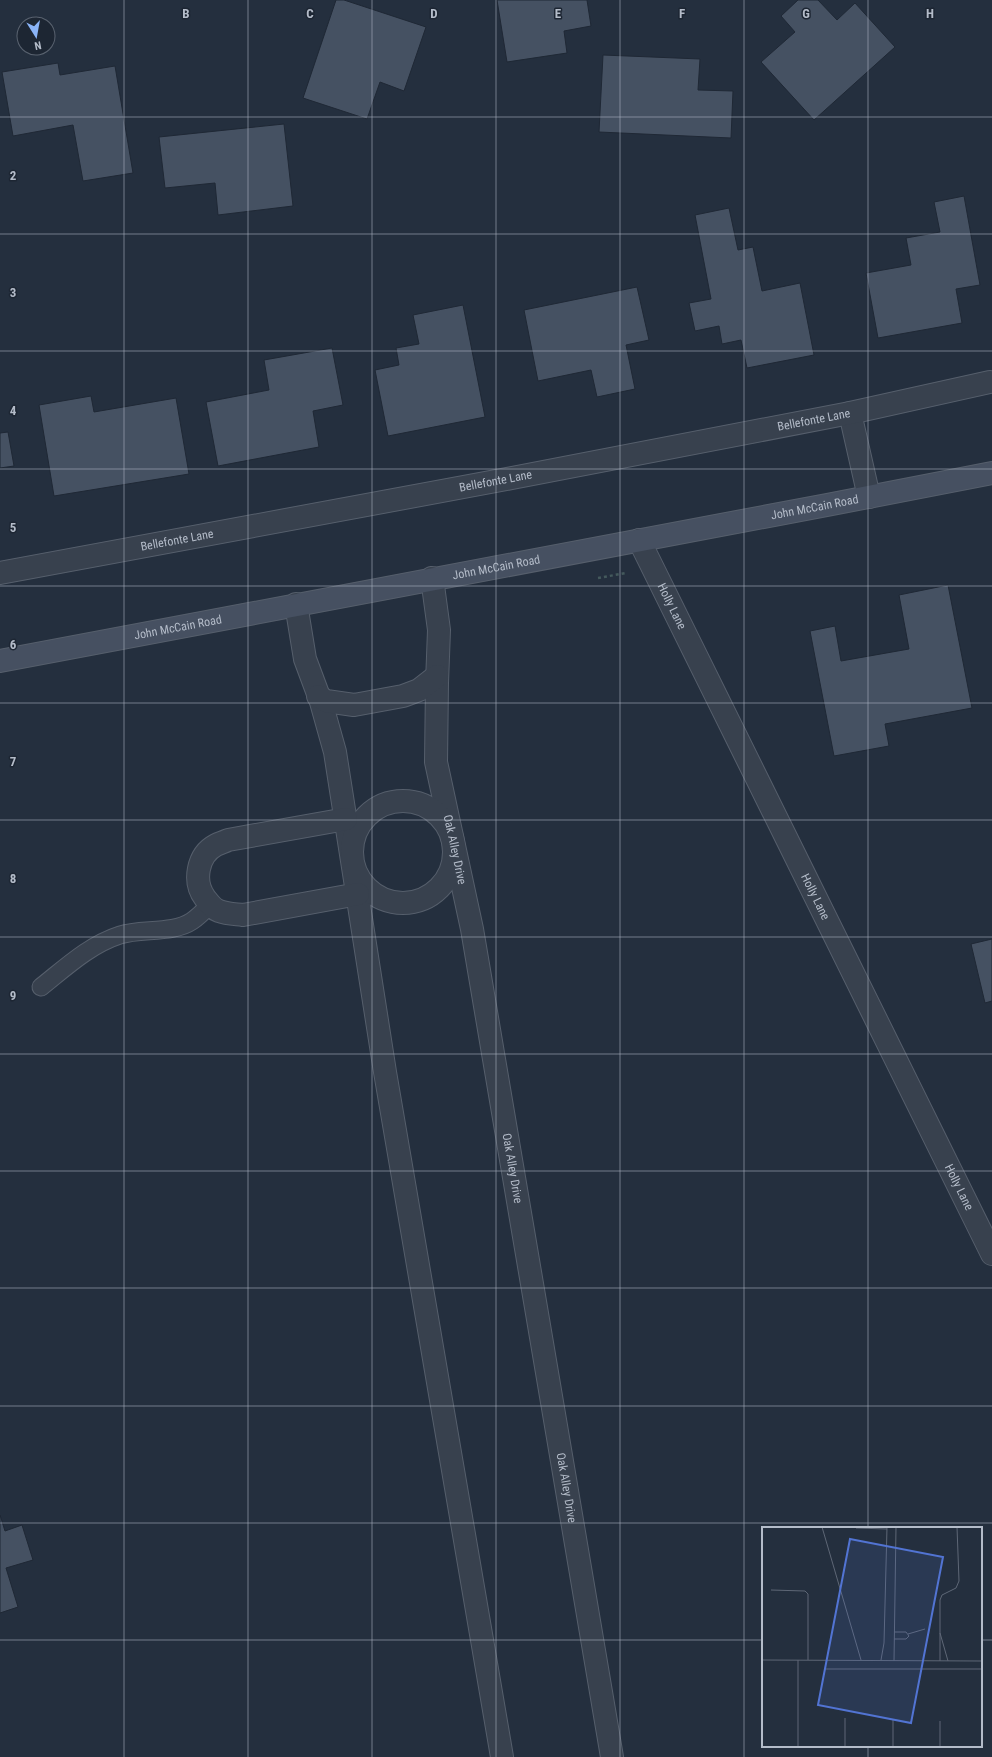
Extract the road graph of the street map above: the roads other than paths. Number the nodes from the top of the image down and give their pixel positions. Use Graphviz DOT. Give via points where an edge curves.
graph roads {
  1 [pos="990,382"];
  2 [pos="850,413"];
  3 [pos="992,473"];
  4 [pos="869,497"];
  5 [pos="639,540"];
  6 [pos="0,574"];
  7 [pos="432,578"];
  8 [pos="296,604"];
  9 [pos="0,661"];
  10 [pos="437,676"];
  11 [pos="318,696"];
  12 [pos="346,820"];
  13 [pos="455,848"];
  14 [pos="353,863"];
  15 [pos="358,894"];
  16 [pos="210,905"];
  17 [pos="41,987"];
  18 [pos="992,1254"];
  19 [pos="502,1757"];
  20 [pos="612,1757"];
  1 -- 2 [label="street, Bellefonte Lane"];
  2 -- 4 [label="street"];
  2 -- 6 [label="street, Bellefonte Lane"];
  3 -- 4 [label="main road, John McCain Road"];
  4 -- 5 [label="main road, John McCain Road"];
  5 -- 7 [label="main road, John McCain Road"];
  5 -- 18 [label="street, Holly Lane"];
  7 -- 8 [label="main road, John McCain Road"];
  7 -- 10 [label="street, Oak Alley Drive" via="439,630"];
  8 -- 9 [label="main road, John McCain Road"];
  8 -- 11 [label="street" via="305,659"];
  10 -- 11 [label="street" via="419,690 403,696 362,704 337,704"];
  10 -- 13 [label="street, Oak Alley Drive" via="436,762"];
  11 -- 12 [label="street" via="335,752"];
  12 -- 14 [label="street"];
  12 -- 16 [label="street" via="228,840 216,845 202,860 198,878 200,891"];
  13 -- 14 [label="street" via="453,866 446,881 434,893 419,901 402,904 385,900 370,892"];
  13 -- 14 [label="street" via="451,832 442,818 429,808 413,802 396,802 380,807 367,817 357,830 352,846"];
  13 -- 20 [label="street, Oak Alley Drive" via="472,929"];
  14 -- 15 [label="street"];
  15 -- 16 [label="street" via="243,914 218,911"];
  15 -- 19 [label="street" via="385,1072"];
  16 -- 17 [label="lane" via="191,922 121,935 104,942 86,952"];
}
